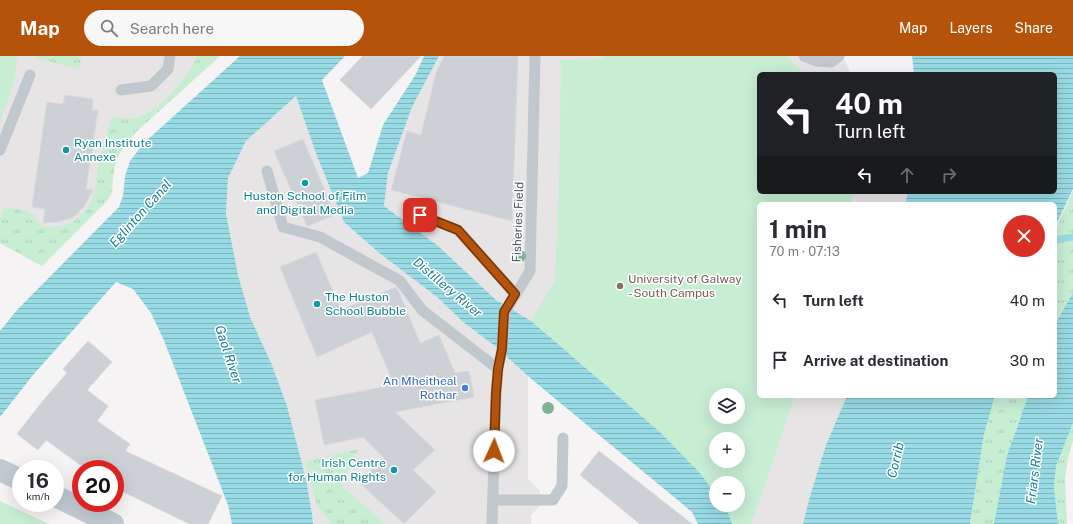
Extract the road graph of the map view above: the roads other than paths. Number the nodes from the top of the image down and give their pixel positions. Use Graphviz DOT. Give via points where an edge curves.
graph roads {
  1 [pos="170,56"];
  2 [pos="535,56"];
  3 [pos="804,56"];
  4 [pos="839,56"];
  5 [pos="30,75"];
  6 [pos="121,90"];
  7 [pos="0,150"];
  8 [pos="267,171"];
  9 [pos="420,215"];
  10 [pos="515,294"];
  11 [pos="498,369"];
  12 [pos="563,438"];
  13 [pos="0,470"];
  14 [pos="12,476"];
  15 [pos="64,500"];
  16 [pos="492,500"];
  17 [pos="113,524"];
  18 [pos="492,524"];
  1 -- 6 [label="lane" via="168,69 151,86"];
  2 -- 10 [label="lane, Fisheries Field" via="530,271"];
  3 -- 4 [label="lane" via="817,61 831,62"];
  5 -- 7 [label="lane"];
  8 -- 11 [label="lane" via="284,227 320,237 400,281 422,310"];
  9 -- 10 [label="lane" via="458,230"];
  10 -- 11 [label="lane, Fisheries Field" via="504,312"];
  11 -- 16 [label="lane, Fisheries Field"];
  12 -- 16 [label="lane" via="562,486 553,500"];
  13 -- 14 [label="main road"];
  15 -- 17 [label="main road"];
  16 -- 18 [label="lane, Fisheries Field"];
}
